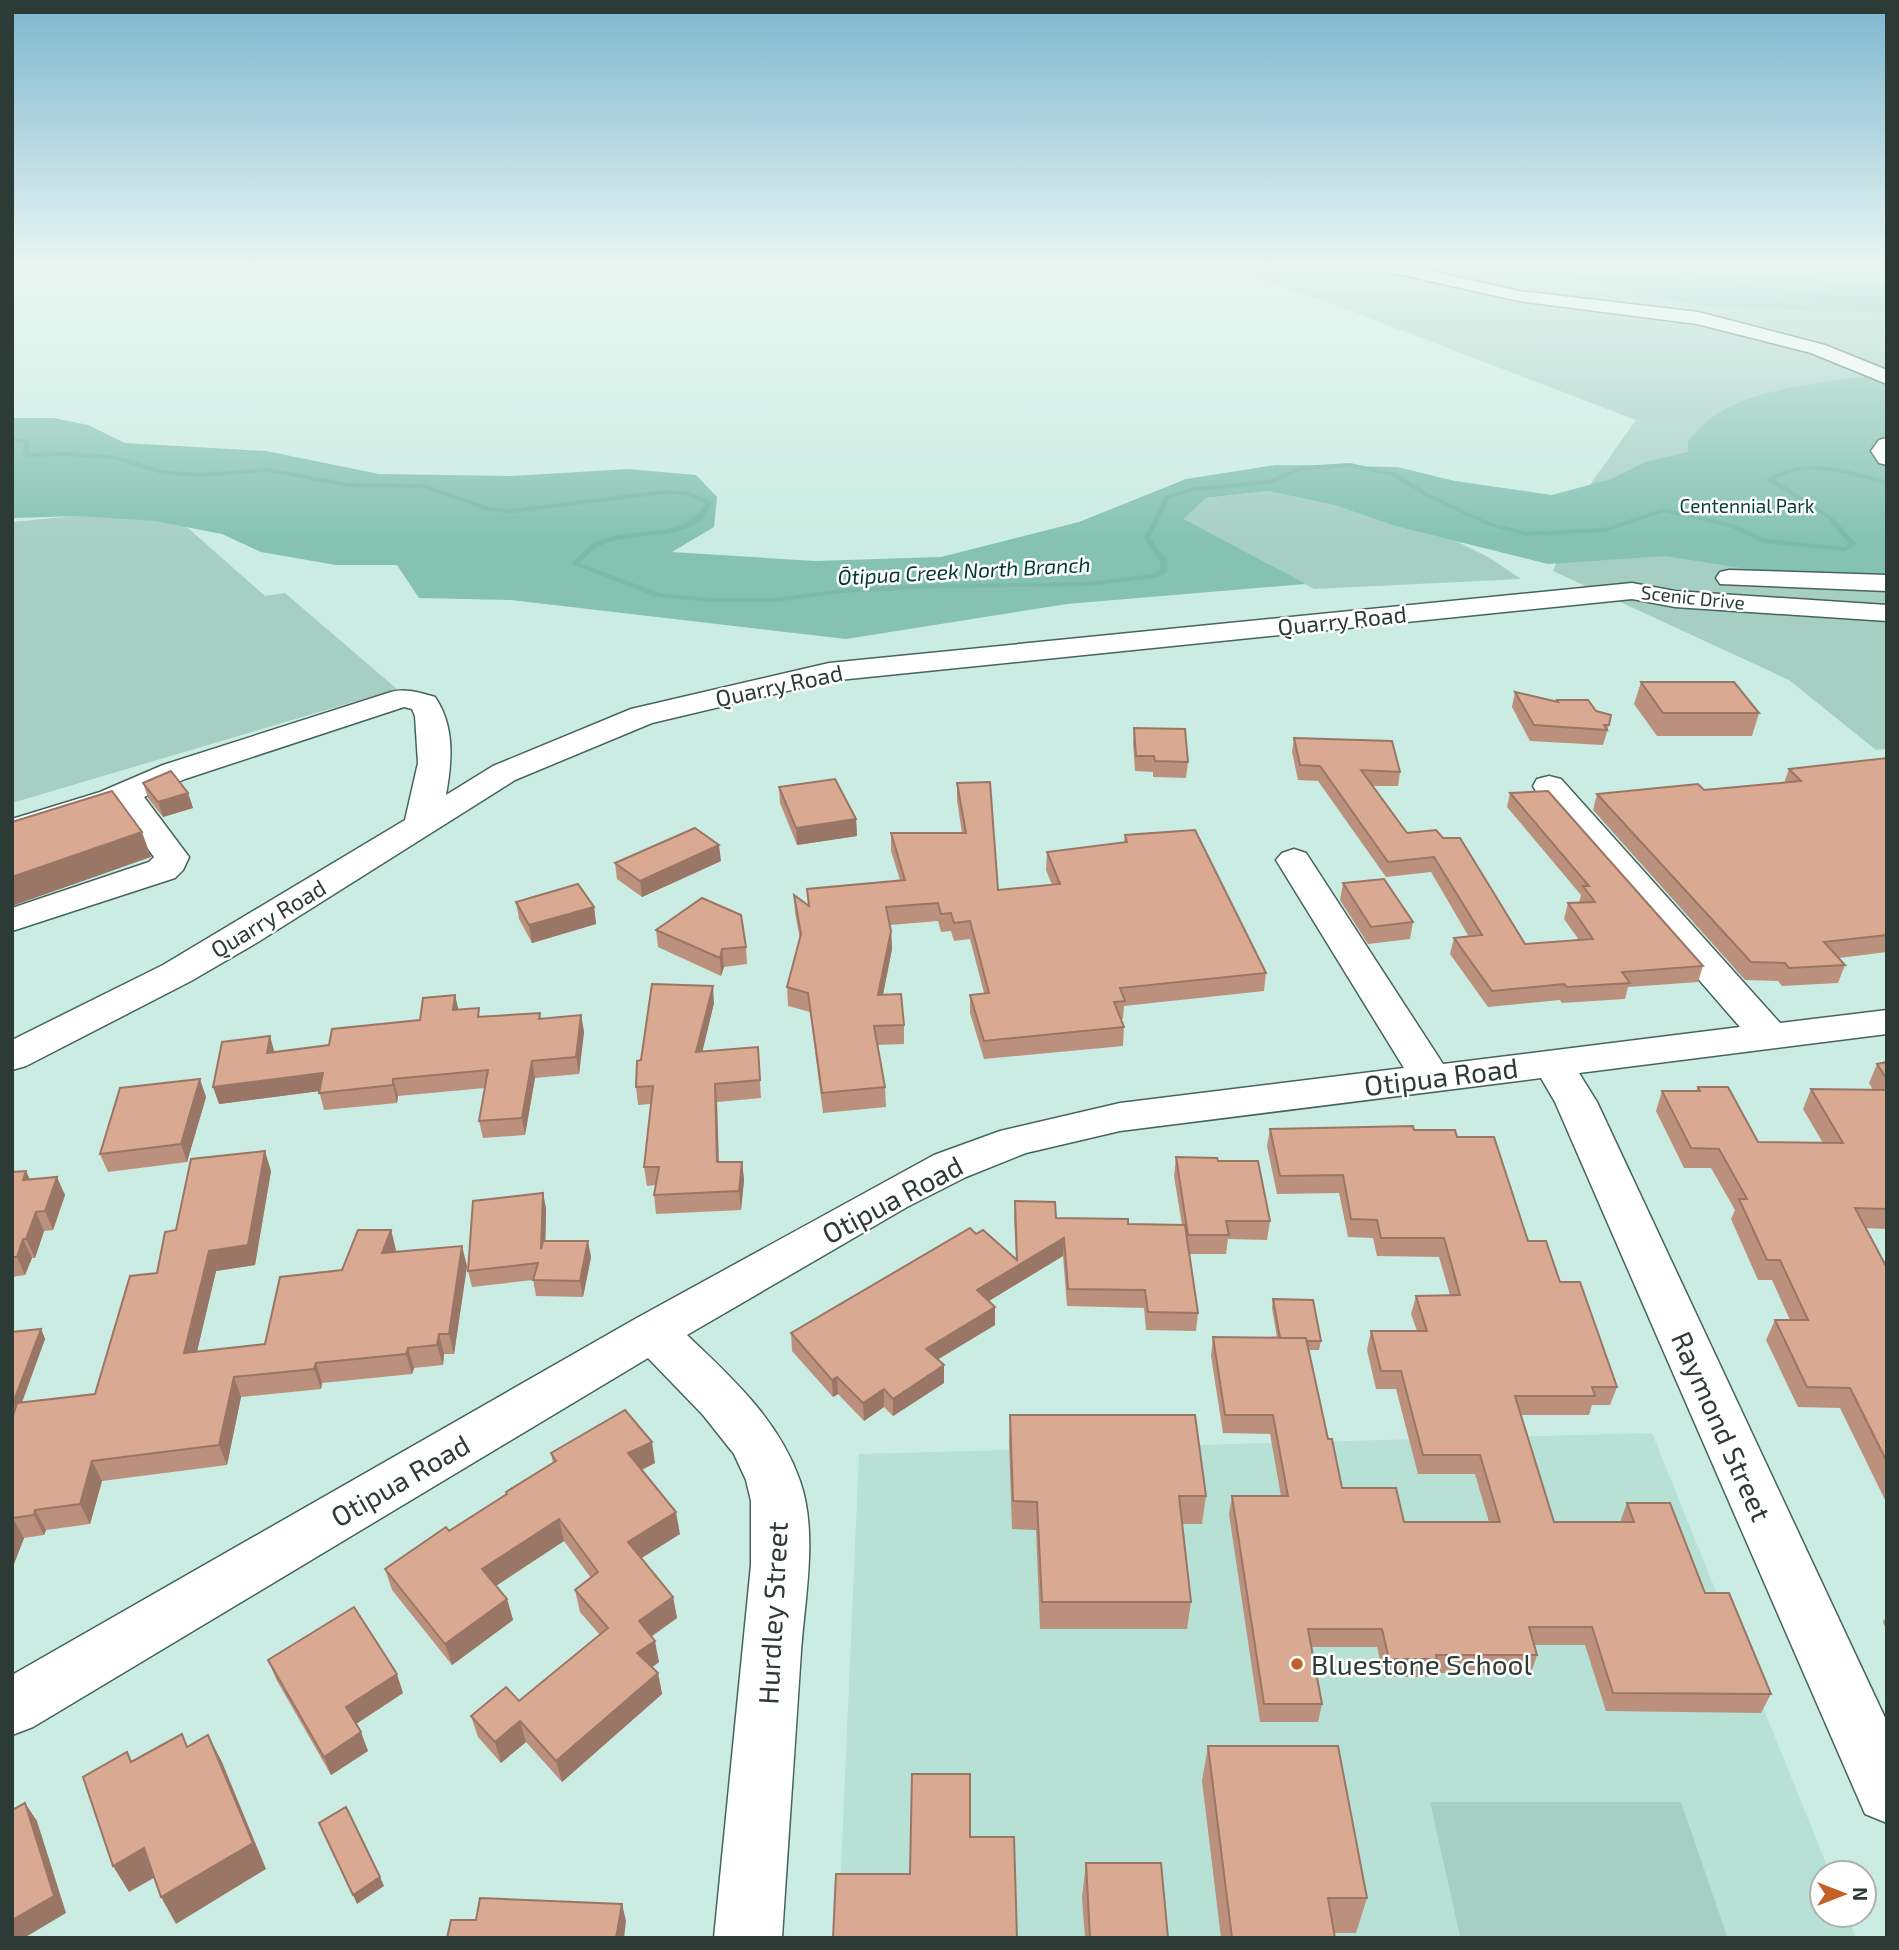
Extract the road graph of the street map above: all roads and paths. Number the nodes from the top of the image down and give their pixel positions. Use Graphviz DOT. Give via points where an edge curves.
graph roads {
  1 [pos="1839,358"];
  2 [pos="1887,378"];
  3 [pos="1887,445"];
  4 [pos="1887,458"];
  5 [pos="1887,583"];
  6 [pos="1632,591"];
  7 [pos="1887,612"];
  8 [pos="1549,786"];
  9 [pos="124,794"];
  10 [pos="421,824"];
  11 [pos="12,830"];
  12 [pos="1294,860"];
  13 [pos="12,920"];
  14 [pos="1887,1022"];
  15 [pos="1770,1036"];
  16 [pos="12,1057"];
  17 [pos="1552,1063"];
  18 [pos="1431,1078"];
  19 [pos="652,1332"];
  20 [pos="12,1707"];
  21 [pos="1887,1792"];
  22 [pos="748,1938"];
  1 -- 2 [label="street"];
  3 -- 4 [label="street" via="1882,452"];
  5 -- 6 [label="street, Scenic Drive" via="1680,577 1654,579"];
  6 -- 7 [label="street, Scenic Drive" via="1675,599"];
  6 -- 10 [label="street, Quarry Road" via="829,672 642,716 504,772"];
  8 -- 15 [label="street"];
  9 -- 10 [label="street" via="174,772 390,700 415,699 428,709 434,753 432,786"];
  9 -- 11 [label="street"];
  9 -- 13 [label="street" via="172,857 171,863 162,870"];
  10 -- 16 [label="street, Quarry Road" via="177,973"];
  12 -- 18 [label="street"];
  14 -- 15 [label="street, Otipua Road"];
  15 -- 17 [label="street, Otipua Road"];
  17 -- 18 [label="street, Otipua Road"];
  17 -- 21 [label="street, Raymond Street" via="1576,1102"];
  18 -- 19 [label="street, Otipua Road" via="1120,1116 1015,1141 914,1184"];
  19 -- 20 [label="street, Otipua Road"];
  19 -- 22 [label="street, Hurdley Street" via="739,1422 773,1480 777,1505 779,1565"];
}
